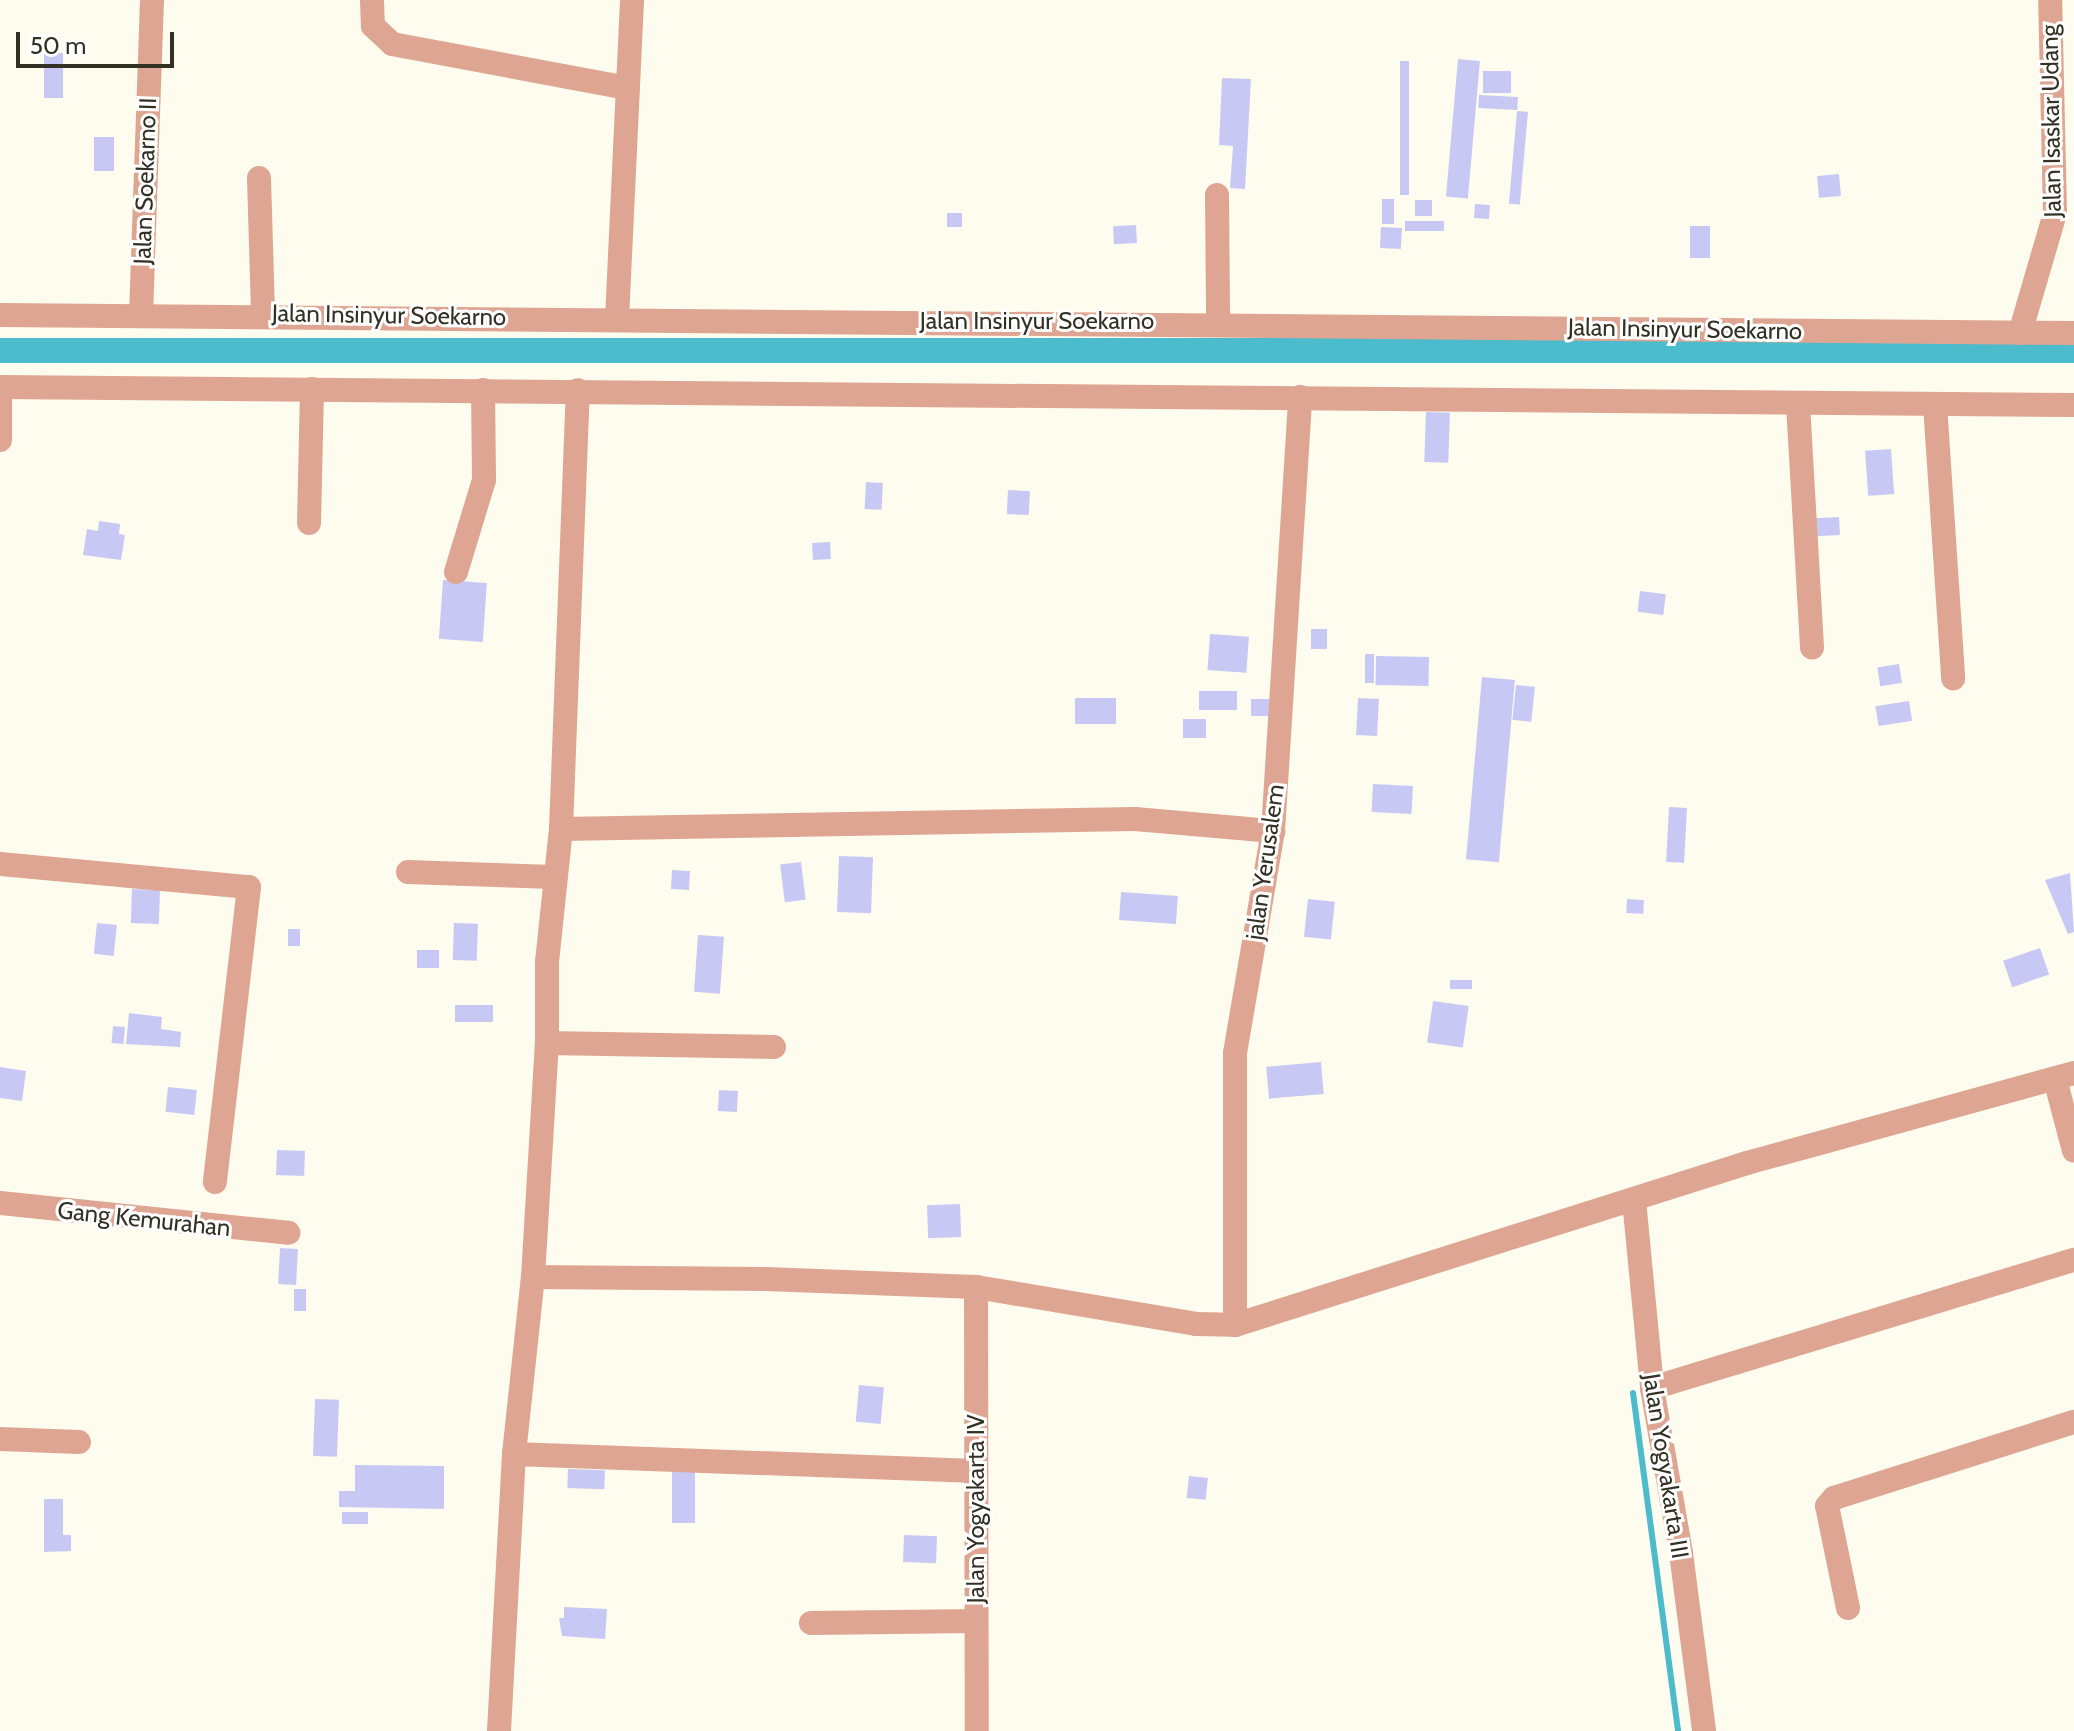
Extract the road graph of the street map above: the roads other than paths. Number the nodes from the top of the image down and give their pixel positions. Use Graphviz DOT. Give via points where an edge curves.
graph roads {
  1 [pos="152,0"];
  2 [pos="372,0"];
  3 [pos="632,0"];
  4 [pos="2050,0"];
  5 [pos="628,88"];
  6 [pos="259,178"];
  7 [pos="1217,195"];
  8 [pos="263,313"];
  9 [pos="0,315"];
  10 [pos="141,315"];
  11 [pos="617,319"];
  12 [pos="1218,322"];
  13 [pos="2020,333"];
  14 [pos="2074,333"];
  15 [pos="0,387"];
  16 [pos="312,389"];
  17 [pos="483,390"];
  18 [pos="578,390"];
  19 [pos="1300,397"];
  20 [pos="1798,404"];
  21 [pos="1935,404"];
  22 [pos="2074,405"];
  23 [pos="0,440"];
  24 [pos="309,523"];
  25 [pos="456,572"];
  26 [pos="1812,648"];
  27 [pos="1953,678"];
  28 [pos="561,829"];
  29 [pos="1273,831"];
  30 [pos="0,864"];
  31 [pos="408,872"];
  32 [pos="554,877"];
  33 [pos="547,1043"];
  34 [pos="774,1047"];
  35 [pos="2064,1076"];
  36 [pos="2074,1151"];
  37 [pos="215,1182"];
  38 [pos="1634,1200"];
  39 [pos="0,1203"];
  40 [pos="288,1233"];
  41 [pos="2074,1260"];
  42 [pos="533,1277"];
  43 [pos="976,1287"];
  44 [pos="1235,1325"];
  45 [pos="1652,1388"];
  46 [pos="2074,1422"];
  47 [pos="0,1439"];
  48 [pos="79,1442"];
  49 [pos="514,1454"];
  50 [pos="976,1471"];
  51 [pos="1848,1608"];
  52 [pos="976,1621"];
  53 [pos="811,1623"];
  54 [pos="499,1731"];
  55 [pos="977,1731"];
  56 [pos="1704,1731"];
  1 -- 10 [label="street, Jalan Soekarno II"];
  2 -- 5 [label="street" via="373,26 392,44"];
  3 -- 5 [label="street"];
  4 -- 13 [label="street, Jalan Isaskar Udang" via="2055,213"];
  5 -- 11 [label="street"];
  6 -- 8 [label="street"];
  7 -- 12 [label="street"];
  8 -- 10 [label="street, Jalan Insinyur Soekarno"];
  8 -- 11 [label="street, Jalan Insinyur Soekarno"];
  9 -- 10 [label="street, Jalan Insinyur Soekarno"];
  11 -- 12 [label="street, Jalan Insinyur Soekarno"];
  12 -- 13 [label="street, Jalan Insinyur Soekarno"];
  13 -- 14 [label="street, Jalan Insinyur Soekarno"];
  15 -- 16 [label="street"];
  15 -- 23 [label="street"];
  16 -- 17 [label="street"];
  16 -- 24 [label="street"];
  17 -- 18 [label="street"];
  17 -- 25 [label="street" via="484,480"];
  18 -- 19 [label="street"];
  18 -- 28 [label="street"];
  19 -- 20 [label="street"];
  19 -- 29 [label="street, jalan Yerusalem"];
  20 -- 21 [label="street"];
  20 -- 26 [label="street"];
  21 -- 22 [label="street"];
  21 -- 27 [label="street"];
  28 -- 29 [label="street" via="1135,819"];
  28 -- 32 [label="street"];
  29 -- 44 [label="street, jalan Yerusalem" via="1235,1053"];
  30 -- 37 [label="street" via="249,887"];
  31 -- 32 [label="street"];
  32 -- 33 [label="street"];
  33 -- 34 [label="street"];
  33 -- 42 [label="street"];
  35 -- 36 [label="street"];
  35 -- 38 [label="street" via="1850,1133"];
  38 -- 44 [label="street"];
  38 -- 45 [label="street, Jalan Yogyakarta III"];
  39 -- 40 [label="street, Gang Kemurahan"];
  41 -- 45 [label="street"];
  42 -- 43 [label="street"];
  42 -- 49 [label="street"];
  43 -- 44 [label="street" via="1196,1324"];
  43 -- 50 [label="street, Jalan Yogyakarta IV"];
  45 -- 56 [label="street, Jalan Yogyakarta III"];
  46 -- 51 [label="street" via="1834,1498 1827,1506"];
  47 -- 48 [label="street"];
  49 -- 50 [label="street"];
  49 -- 54 [label="street"];
  50 -- 52 [label="street, Jalan Yogyakarta IV"];
  52 -- 53 [label="street"];
  52 -- 55 [label="street, Jalan Yogyakarta IV"];
}
